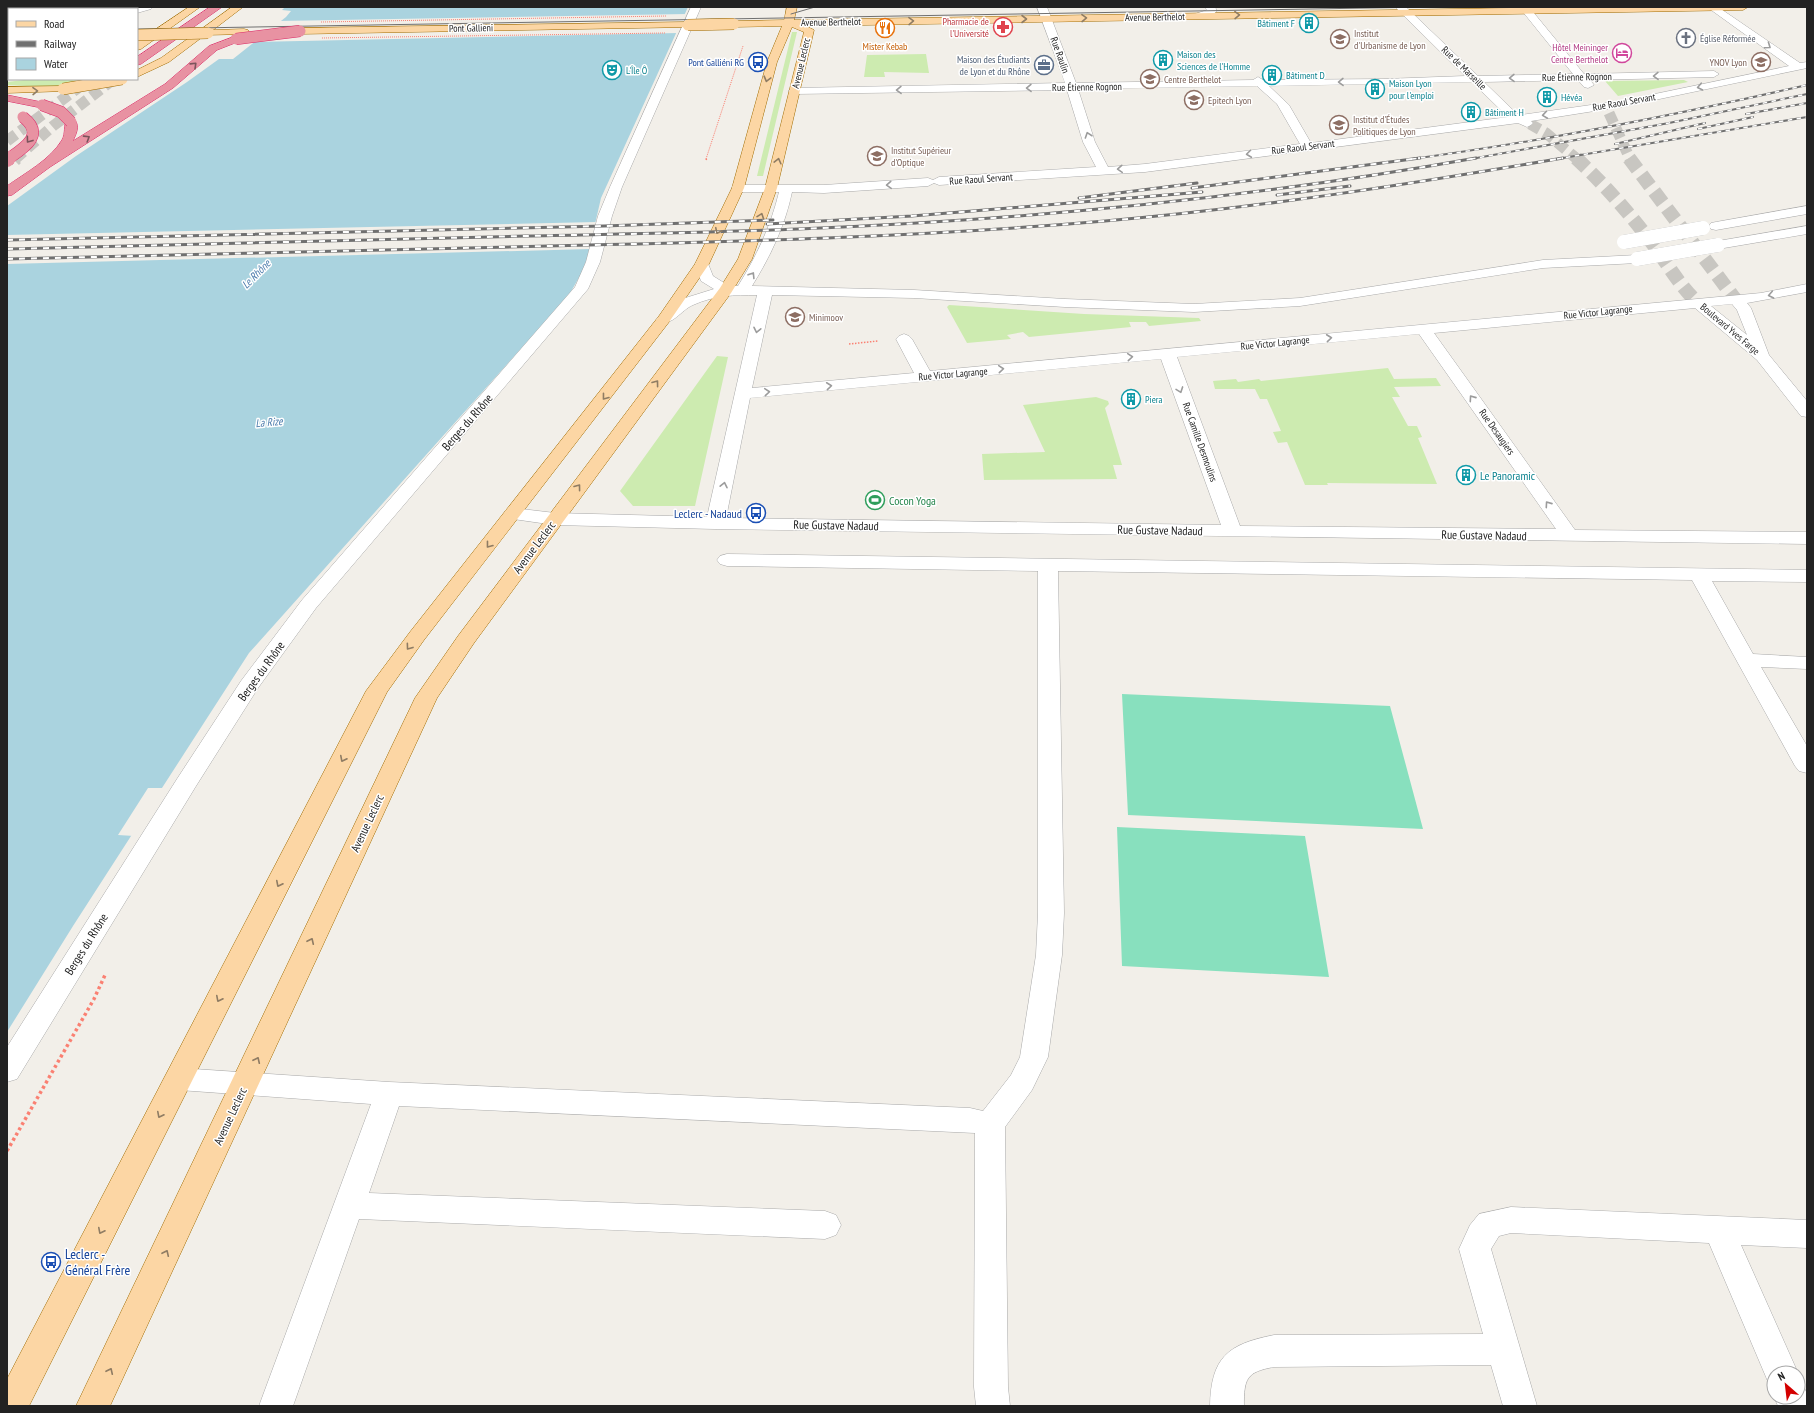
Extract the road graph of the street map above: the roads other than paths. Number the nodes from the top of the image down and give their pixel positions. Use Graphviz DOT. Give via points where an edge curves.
graph roads {
  1 [pos="148,7"];
  2 [pos="180,7"];
  3 [pos="195,7"];
  4 [pos="217,7"];
  5 [pos="238,7"];
  6 [pos="696,7"];
  7 [pos="792,7"];
  8 [pos="1042,7"];
  9 [pos="1210,7"];
  10 [pos="1713,7"];
  11 [pos="1743,7"];
  12 [pos="1526,9"];
  13 [pos="138,10"];
  14 [pos="1404,10"];
  15 [pos="779,13"];
  16 [pos="167,14"];
  17 [pos="1198,16"];
  18 [pos="1045,19"];
  19 [pos="788,23"];
  20 [pos="755,24"];
  21 [pos="149,26"];
  22 [pos="734,26"];
  23 [pos="300,31"];
  24 [pos="138,32"];
  25 [pos="138,33"];
  26 [pos="240,36"];
  27 [pos="773,37"];
  28 [pos="138,46"];
  29 [pos="138,61"];
  30 [pos="1802,66"];
  31 [pos="1066,72"];
  32 [pos="1080,72"];
  33 [pos="138,73"];
  34 [pos="1765,74"];
  35 [pos="1582,77"];
  36 [pos="1476,79"];
  37 [pos="117,80"];
  38 [pos="1259,82"];
  39 [pos="1072,88"];
  40 [pos="7,90"];
  41 [pos="794,91"];
  42 [pos="7,98"];
  43 [pos="11,112"];
  44 [pos="1607,113"];
  45 [pos="1519,119"];
  46 [pos="1530,124"];
  47 [pos="1307,146"];
  48 [pos="7,160"];
  49 [pos="42,166"];
  50 [pos="1104,170"];
  51 [pos="738,188"];
  52 [pos="778,189"];
  53 [pos="7,192"];
  54 [pos="1807,210"];
  55 [pos="1807,230"];
  56 [pos="702,264"];
  57 [pos="1544,264"];
  58 [pos="1807,288"];
  59 [pos="734,290"];
  60 [pos="765,292"];
  61 [pos="1735,299"];
  62 [pos="1697,302"];
  63 [pos="664,319"];
  64 [pos="1423,329"];
  65 [pos="904,338"];
  66 [pos="1167,353"];
  67 [pos="1763,357"];
  68 [pos="924,376"];
  69 [pos="743,394"];
  70 [pos="1805,407"];
  71 [pos="513,514"];
  72 [pos="555,519"];
  73 [pos="715,523"];
  74 [pos="1233,531"];
  75 [pos="1570,536"];
  76 [pos="1807,538"];
  77 [pos="727,560"];
  78 [pos="1048,566"];
  79 [pos="1699,575"];
  80 [pos="1807,576"];
  81 [pos="1746,660"];
  82 [pos="1807,663"];
  83 [pos="1807,766"];
  84 [pos="7,1071"];
  85 [pos="179,1079"];
  86 [pos="245,1085"];
  87 [pos="389,1094"];
  88 [pos="990,1124"];
  89 [pos="349,1205"];
  90 [pos="825,1225"];
  91 [pos="1719,1230"];
  92 [pos="1807,1234"];
  93 [pos="1503,1349"];
  94 [pos="1778,1365"];
  95 [pos="11,1406"];
  96 [pos="94,1406"];
  97 [pos="276,1406"];
  98 [pos="993,1406"];
  99 [pos="1227,1406"];
  100 [pos="1520,1406"];
  1 -- 13 [label="street"];
  2 -- 16 [label="main road"];
  3 -- 28 [label="main road"];
  4 -- 29 [label="highway"];
  5 -- 33 [label="main road" via="164,60"];
  6 -- 84 [label="street, Berges du Rhône" via="616,187 590,275 565,309 309,604 249,686 185,784"];
  7 -- 19 [label="main road"];
  8 -- 18 [label="street, Rue Raulin"];
  9 -- 17 [label="street" via="1212,11"];
  10 -- 11 [label="main road, Avenue Berthelot"];
  10 -- 12 [label="main road, Avenue Berthelot"];
  10 -- 30 [label="street, one-way"];
  12 -- 14 [label="main road, Avenue Berthelot"];
  12 -- 35 [label="street"];
  17 -- 14 [label="main road, Avenue Berthelot, one-way"];
  14 -- 36 [label="street, Rue de Marseille"];
  15 -- 20 [label="main road" via="778,20"];
  18 -- 17 [label="main road, Avenue Berthelot, one-way"];
  19 -- 18 [label="main road, Avenue Berthelot, one-way"];
  18 -- 31 [label="street, Rue Raulin"];
  19 -- 20 [label="main road, Avenue Berthelot"];
  19 -- 27 [label="main road, Avenue Leclerc"];
  19 -- 41 [label="main road, Avenue Leclerc" via="809,30"];
  20 -- 22 [label="main road, Avenue Berthelot"];
  21 -- 24 [label="main road"];
  22 -- 23 [label="main road, Pont Gallieni, bridge"];
  22 -- 27 [label="main road" via="760,31"];
  23 -- 26 [label="highway, bridge"];
  25 -- 26 [label="main road, bridge" via="208,33"];
  49 -- 26 [label="highway, one-way" via="170,86 213,48"];
  27 -- 51 [label="main road, Avenue Leclerc, one-way"];
  30 -- 34 [label="street, Rue Raoul Servant"];
  31 -- 32 [label="street"];
  31 -- 39 [label="street, Rue Raulin"];
  34 -- 35 [label="street, Rue Étienne Rognon, one-way"];
  34 -- 44 [label="street, Rue Raoul Servant, one-way"];
  35 -- 36 [label="street, Rue Étienne Rognon, one-way"];
  35 -- 44 [label="street"];
  36 -- 38 [label="street, Rue Étienne Rognon, one-way"];
  36 -- 45 [label="street, Rue de Marseille"];
  40 -- 37 [label="main road, one-way, bridge" via="63,89"];
  38 -- 39 [label="street, Rue Étienne Rognon"];
  38 -- 47 [label="street" via="1280,101"];
  39 -- 41 [label="street, Rue Étienne Rognon, one-way"];
  50 -- 39 [label="street, Rue Raulin, one-way" via="1098,163"];
  52 -- 41 [label="main road, Avenue Leclerc, one-way"];
  42 -- 49 [label="highway, bridge" via="62,112 71,122 69,140"];
  43 -- 48 [label="highway, one-way, bridge" via="23,116 32,125 34,132 23,148"];
  44 -- 45 [label="street, Rue Raoul Servant, one-way" via="1574,111"];
  45 -- 46 [label="street, Rue de Marseille"];
  45 -- 47 [label="street, Rue Raoul Servant"];
  47 -- 50 [label="street, Rue Raoul Servant, one-way" via="1146,168"];
  49 -- 53 [label="highway"];
  50 -- 52 [label="street, Rue Raoul Servant, one-way" via="824,189"];
  51 -- 52 [label="street, Rue Raoul Servant"];
  51 -- 56 [label="main road, Avenue Leclerc, one-way"];
  59 -- 52 [label="main road, Avenue Leclerc, one-way" via="745,259"];
  54 -- 57 [label="street, bridge" via="1624,242"];
  55 -- 57 [label="street, bridge" via="1637,259"];
  56 -- 59 [label="street, Avenue Leclerc" via="706,278"];
  56 -- 63 [label="main road, Avenue Leclerc"];
  57 -- 60 [label="street, Avenue Leclerc" via="1300,302 1194,308 914,294"];
  58 -- 61 [label="street, Rue Victor Lagrange, one-way"];
  59 -- 60 [label="street, Avenue Leclerc"];
  59 -- 63 [label="street, Avenue Leclerc" via="687,302"];
  72 -- 59 [label="main road, Avenue Leclerc, one-way"];
  60 -- 69 [label="street, one-way"];
  61 -- 62 [label="street, Rue Victor Lagrange"];
  61 -- 67 [label="street, Boulevard Yves Farge" via="1744,308"];
  62 -- 64 [label="street, Rue Victor Lagrange"];
  62 -- 67 [label="street, Boulevard Yves Farge"];
  63 -- 71 [label="main road, Avenue Leclerc, one-way"];
  66 -- 64 [label="street, Rue Victor Lagrange, one-way"];
  75 -- 64 [label="street, Rue Desaugiers, one-way"];
  65 -- 68 [label="street"];
  68 -- 66 [label="street, Rue Victor Lagrange, one-way"];
  66 -- 74 [label="street, Rue Camille Desmoulins, one-way"];
  67 -- 70 [label="street, Boulevard Yves Farge"];
  69 -- 68 [label="street, Rue Victor Lagrange, one-way"];
  73 -- 69 [label="street, one-way"];
  71 -- 72 [label="street, Rue Gustave Nadaud"];
  71 -- 85 [label="main road, Avenue Leclerc, one-way" via="377,691"];
  72 -- 73 [label="street, Rue Gustave Nadaud"];
  86 -- 72 [label="main road, Avenue Leclerc, one-way" via="426,698 465,640"];
  73 -- 74 [label="street, Rue Gustave Nadaud"];
  74 -- 75 [label="street, Rue Gustave Nadaud"];
  75 -- 76 [label="street, Rue Gustave Nadaud"];
  77 -- 78 [label="street"];
  78 -- 79 [label="street"];
  78 -- 88 [label="street" via="1051,913 1049,955 1034,1057 1022,1082"];
  79 -- 80 [label="street"];
  79 -- 81 [label="street"];
  81 -- 82 [label="street"];
  81 -- 83 [label="street"];
  85 -- 86 [label="street"];
  85 -- 95 [label="main road, Avenue Leclerc, one-way"];
  86 -- 87 [label="street"];
  96 -- 86 [label="main road, Avenue Leclerc, one-way"];
  87 -- 88 [label="street" via="970,1120"];
  87 -- 89 [label="street"];
  88 -- 98 [label="street"];
  89 -- 90 [label="street"];
  89 -- 97 [label="street"];
  91 -- 92 [label="street"];
  91 -- 93 [label="street" via="1511,1220 1490,1224 1481,1235 1476,1249"];
  91 -- 94 [label="street"];
  93 -- 99 [label="street" via="1274,1351 1256,1354 1236,1365 1226,1386"];
  93 -- 100 [label="street"];
}
